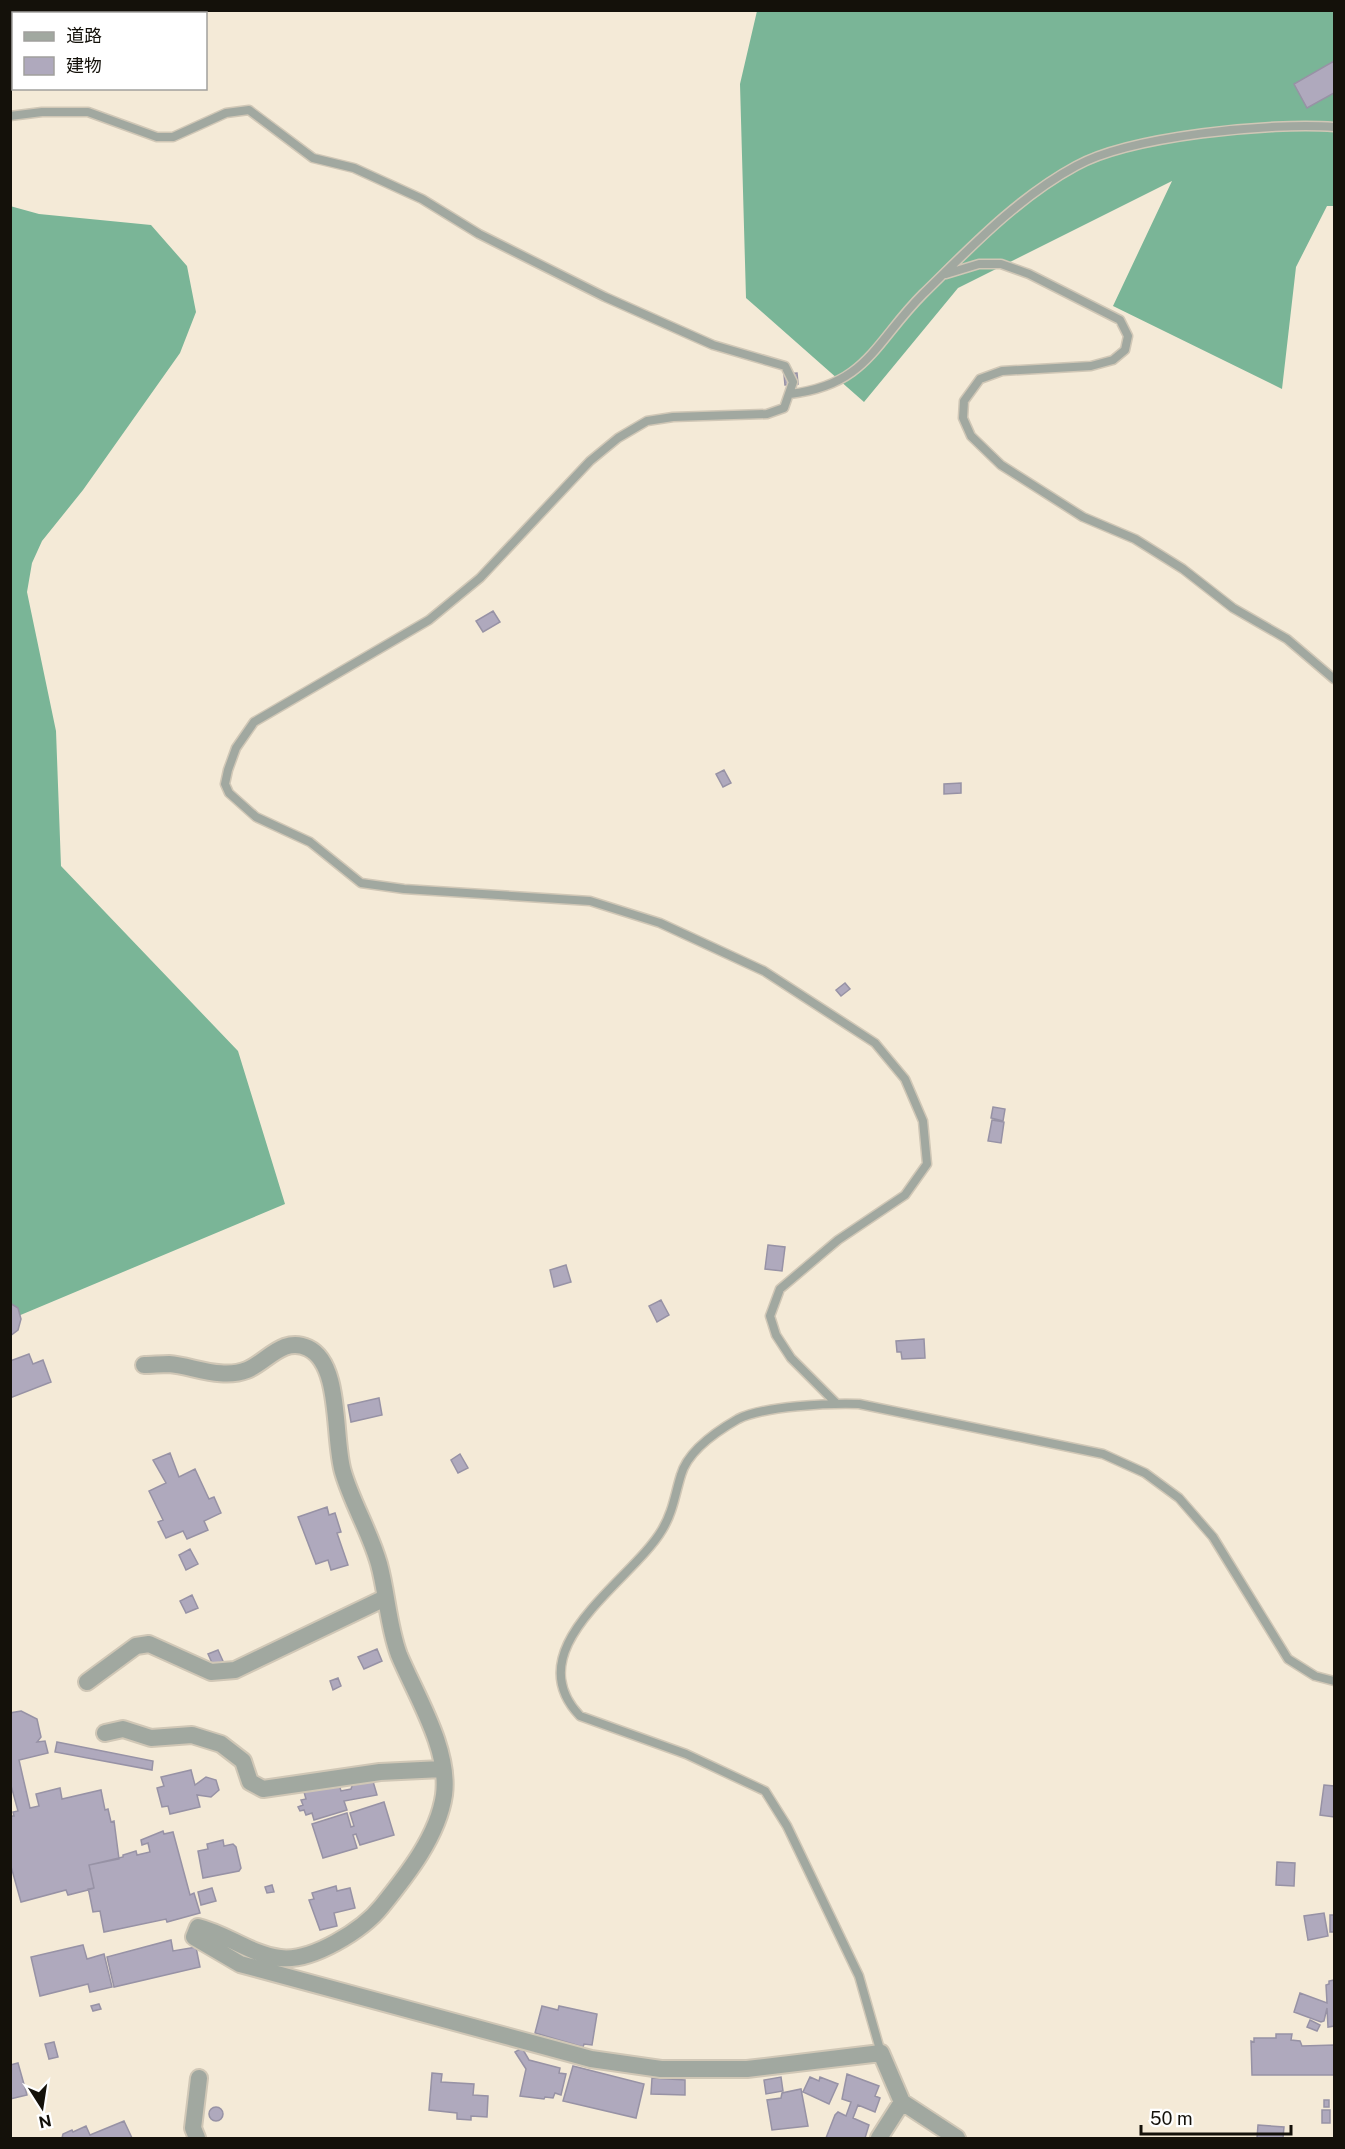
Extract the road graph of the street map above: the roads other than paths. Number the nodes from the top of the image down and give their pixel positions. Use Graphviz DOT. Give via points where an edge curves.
graph roads {
  1 [pos="14,10"];
  2 [pos="10,14"];
  3 [pos="10,116"];
  4 [pos="1335,127"];
  5 [pos="946,274"];
  6 [pos="790,394"];
  7 [pos="1335,679"];
  8 [pos="144,1365"];
  9 [pos="837,1403"];
  10 [pos="385,1598"];
  11 [pos="1335,1681"];
  12 [pos="87,1682"];
  13 [pos="105,1733"];
  14 [pos="442,1769"];
  15 [pos="881,2052"];
  16 [pos="199,2078"];
  17 [pos="902,2102"];
  18 [pos="197,2139"];
  19 [pos="879,2139"];
  20 [pos="957,2139"];
  1 -- 2 [label="lane"];
  3 -- 6 [label="lane" via="88,112 157,137 173,136 226,113 249,110 313,158 354,168 422,199 479,234 702,341 785,366 793,382"];
  4 -- 5 [label="lane" via="1306,125 1192,136 1124,148 1078,165 1041,187 997,222"];
  5 -- 6 [label="lane" via="924,293 877,351 852,374 824,388"];
  5 -- 7 [label="lane" via="979,264 1011,268 1120,320 1128,336 1125,350 1113,360 1091,366 1002,371 980,379 964,401 963,418 971,436 1021,478 1083,517 1135,539 1183,569 1233,608 1287,639"];
  6 -- 9 [label="lane" via="784,408 767,414 647,420 618,438 590,461 480,578 429,620 254,722 236,748 225,784 229,793 255,817 310,842 361,883 590,901 660,923 764,972 875,1043 905,1079 923,1121 927,1164 905,1196 838,1240 780,1289 770,1316 776,1335 791,1358"];
  8 -- 10 [label="street" via="168,1364 224,1373 246,1370 276,1350 295,1344 309,1348 330,1376 342,1471 378,1563"];
  9 -- 11 [label="lane" via="860,1404 1084,1449 1145,1473 1179,1498 1213,1537 1288,1659 1315,1676"];
  9 -- 15 [label="lane" via="795,1406 740,1418 697,1448 681,1472 674,1509 662,1532 579,1622 560,1674 568,1703 580,1716 686,1754 765,1791 787,1826 859,1976"];
  10 -- 12 [label="street" via="235,1670 211,1672 149,1644 136,1646"];
  10 -- 14 [label="street" via="398,1653 428,1718"];
  13 -- 14 [label="street" via="123,1729 151,1738 192,1735 220,1744 243,1761 250,1782 263,1790 380,1772"];
  14 -- 15 [label="street" via="444,1794 434,1826 409,1871 373,1918 304,1957 260,1954 198,1927 194,1937 240,1964 591,2059 661,2069 747,2069"];
  15 -- 17 [label="street"];
  16 -- 18 [label="street" via="193,2128"];
  17 -- 19 [label="street"];
  17 -- 20 [label="street"];
}
